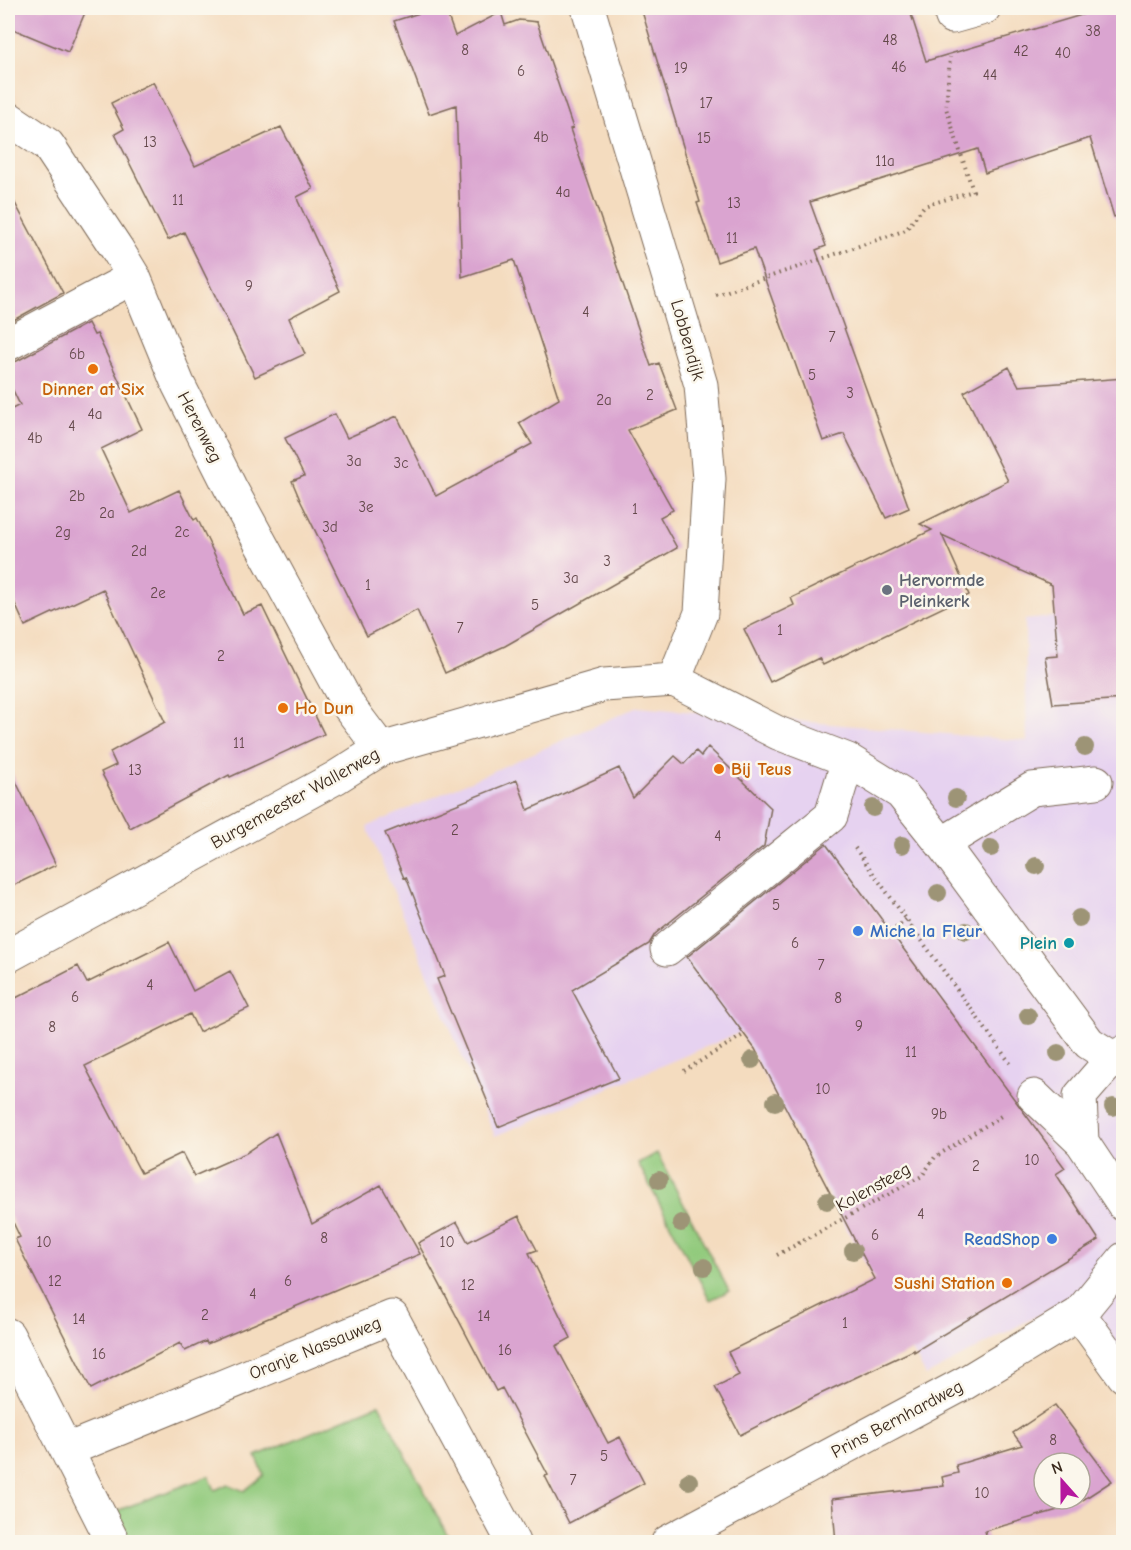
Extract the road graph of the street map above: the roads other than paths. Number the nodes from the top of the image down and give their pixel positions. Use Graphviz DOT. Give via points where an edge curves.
graph roads {
  1 [pos="588,8"];
  2 [pos="984,8"];
  3 [pos="951,12"];
  4 [pos="8,118"];
  5 [pos="134,277"];
  6 [pos="8,344"];
  7 [pos="674,680"];
  8 [pos="381,749"];
  9 [pos="848,760"];
  10 [pos="1096,782"];
  11 [pos="942,844"];
  12 [pos="667,949"];
  13 [pos="8,956"];
  14 [pos="1118,1055"];
  15 [pos="1034,1096"];
  16 [pos="1082,1142"];
  17 [pos="1124,1205"];
  18 [pos="1118,1267"];
  19 [pos="1079,1314"];
  20 [pos="8,1335"];
  21 [pos="1124,1376"];
  22 [pos="67,1450"];
  23 [pos="113,1542"];
  24 [pos="513,1542"];
  25 [pos="668,1542"];
  1 -- 7 [label="street, Lobbendijk" via="701,385 709,479 701,613"];
  2 -- 3 [label="street"];
  4 -- 5 [label="street, Herenweg" via="48,145"];
  5 -- 6 [label="street"];
  5 -- 8 [label="street, Herenweg" via="178,384 230,487 350,708"];
  7 -- 8 [label="street, Burgemeester Wallerweg" via="604,685"];
  7 -- 9 [label="street" via="778,733"];
  8 -- 13 [label="street, Burgemeester Wallerweg" via="335,778"];
  9 -- 11 [label="street" via="901,793"];
  9 -- 12 [label="street" via="831,816"];
  10 -- 11 [label="street" via="1032,789"];
  11 -- 14 [label="street" via="1089,1043"];
  14 -- 16 [label="street" via="1080,1096"];
  15 -- 16 [label="street"];
  16 -- 17 [label="street"];
  18 -- 19 [label="street, Prins Bernhardweg"];
  19 -- 21 [label="street"];
  19 -- 25 [label="street, Prins Bernhardweg" via="965,1383"];
  20 -- 22 [label="street"];
  22 -- 23 [label="street"];
  22 -- 24 [label="street, Oranje Nassauweg" via="392,1317"];
}
